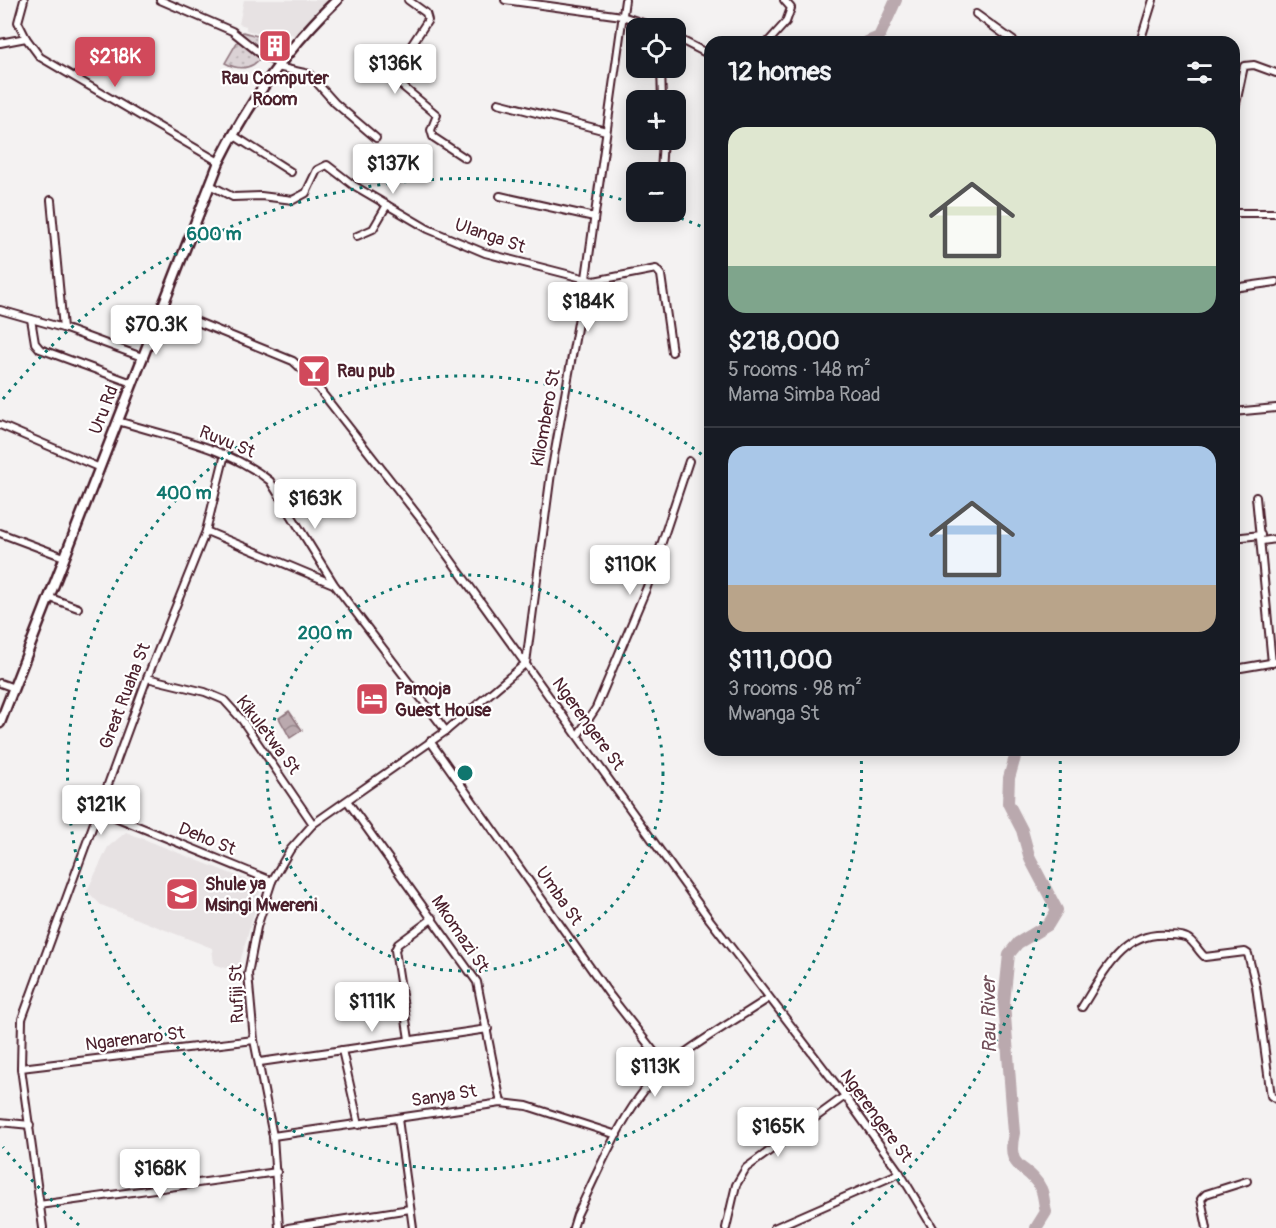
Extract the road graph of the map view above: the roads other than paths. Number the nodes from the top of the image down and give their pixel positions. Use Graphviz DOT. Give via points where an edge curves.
graph roads {
  1 [pos="24,0"];
  2 [pos="160,0"];
  3 [pos="337,0"];
  4 [pos="408,0"];
  5 [pos="505,0"];
  6 [pos="625,0"];
  7 [pos="784,0"];
  8 [pos="1153,0"];
  9 [pos="547,3"];
  10 [pos="976,14"];
  11 [pos="622,16"];
  12 [pos="628,18"];
  13 [pos="773,36"];
  14 [pos="1007,36"];
  15 [pos="1142,36"];
  16 [pos="0,38"];
  17 [pos="26,38"];
  18 [pos="17,40"];
  19 [pos="0,43"];
  20 [pos="686,43"];
  21 [pos="704,52"];
  22 [pos="278,65"];
  23 [pos="1276,73"];
  24 [pos="1240,85"];
  25 [pos="498,103"];
  26 [pos="606,131"];
  27 [pos="233,135"];
  28 [pos="376,138"];
  29 [pos="465,158"];
  30 [pos="219,162"];
  31 [pos="291,172"];
  32 [pos="210,185"];
  33 [pos="500,196"];
  34 [pos="51,200"];
  35 [pos="387,205"];
  36 [pos="1240,213"];
  37 [pos="1276,213"];
  38 [pos="594,217"];
  39 [pos="357,236"];
  40 [pos="586,278"];
  41 [pos="1276,282"];
  42 [pos="1240,287"];
  43 [pos="161,307"];
  44 [pos="0,310"];
  45 [pos="31,319"];
  46 [pos="63,328"];
  47 [pos="672,352"];
  48 [pos="142,357"];
  49 [pos="132,383"];
  50 [pos="1276,408"];
  51 [pos="1240,411"];
  52 [pos="118,421"];
  53 [pos="0,425"];
  54 [pos="225,454"];
  55 [pos="689,461"];
  56 [pos="100,468"];
  57 [pos="1256,497"];
  58 [pos="206,531"];
  59 [pos="0,533"];
  60 [pos="1240,538"];
  61 [pos="1262,538"];
  62 [pos="1276,539"];
  63 [pos="64,557"];
  64 [pos="334,584"];
  65 [pos="48,597"];
  66 [pos="78,608"];
  67 [pos="1274,662"];
  68 [pos="526,663"];
  69 [pos="1241,668"];
  70 [pos="147,678"];
  71 [pos="0,683"];
  72 [pos="14,688"];
  73 [pos="0,723"];
  74 [pos="446,731"];
  75 [pos="578,735"];
  76 [pos="430,741"];
  77 [pos="348,802"];
  78 [pos="98,810"];
  79 [pos="313,824"];
  80 [pos="272,881"];
  81 [pos="433,918"];
  82 [pos="769,998"];
  83 [pos="1082,1007"];
  84 [pos="488,1029"];
  85 [pos="409,1039"];
  86 [pos="254,1040"];
  87 [pos="342,1050"];
  88 [pos="260,1062"];
  89 [pos="666,1067"];
  90 [pos="21,1068"];
  91 [pos="844,1096"];
  92 [pos="1276,1099"];
  93 [pos="501,1103"];
  94 [pos="398,1119"];
  95 [pos="0,1122"];
  96 [pos="30,1125"];
  97 [pos="360,1125"];
  98 [pos="617,1135"];
  99 [pos="273,1136"];
  100 [pos="277,1172"];
  101 [pos="900,1173"];
  102 [pos="1247,1181"];
  103 [pos="39,1205"];
  104 [pos="410,1209"];
  105 [pos="43,1228"];
  106 [pos="279,1228"];
  107 [pos="288,1228"];
  108 [pos="413,1228"];
  109 [pos="573,1228"];
  110 [pos="726,1228"];
  111 [pos="774,1228"];
  112 [pos="933,1228"];
  113 [pos="1207,1228"];
  1 -- 17 [label="street" via="18,22"];
  2 -- 22 [label="street" via="232,31"];
  3 -- 22 [label="street, Uru Rd"];
  4 -- 29 [label="street" via="428,20 394,72 395,80 436,115 433,137"];
  5 -- 9 [label="street"];
  6 -- 11 [label="street, Kilombero St"];
  7 -- 13 [label="street" via="792,11"];
  8 -- 15 [label="street"];
  9 -- 11 [label="street"];
  10 -- 14 [label="street"];
  11 -- 12 [label="street"];
  11 -- 26 [label="street, Kilombero St"];
  16 -- 18 [label="street"];
  17 -- 18 [label="street"];
  17 -- 30 [label="street" via="47,62"];
  18 -- 19 [label="street"];
  20 -- 21 [label="street"];
  22 -- 27 [label="street, Uru Rd"];
  22 -- 28 [label="street" via="309,74 335,103"];
  23 -- 24 [label="street" via="1254,65 1244,66"];
  25 -- 26 [label="street"];
  26 -- 38 [label="street, Kilombero St"];
  27 -- 30 [label="street, Uru Rd"];
  27 -- 31 [label="street"];
  30 -- 32 [label="street, Uru Rd"];
  32 -- 35 [label="street, Ulanga St" via="232,197 293,200 306,193 317,170 327,165"];
  32 -- 43 [label="street, Uru Rd"];
  33 -- 38 [label="street"];
  34 -- 46 [label="street"];
  35 -- 39 [label="street" via="373,229"];
  35 -- 40 [label="street, Ulanga St" via="466,246"];
  36 -- 37 [label="street"];
  38 -- 40 [label="street, Kilombero St"];
  40 -- 47 [label="street, Ulanga St" via="600,281 657,270 661,275"];
  40 -- 68 [label="street, Kilombero St" via="551,473"];
  41 -- 42 [label="street"];
  43 -- 48 [label="street, Uru Rd"];
  43 -- 68 [label="street, Ngerengere St" via="293,361 308,375 427,527"];
  44 -- 45 [label="street"];
  45 -- 46 [label="street"];
  45 -- 49 [label="street" via="36,346"];
  46 -- 48 [label="street"];
  48 -- 49 [label="street, Uru Rd"];
  49 -- 52 [label="street, Uru Rd"];
  50 -- 51 [label="street"];
  52 -- 54 [label="street, Ruvu St"];
  52 -- 56 [label="street, Uru Rd"];
  53 -- 56 [label="street"];
  54 -- 58 [label="street, Great Ruaha St"];
  54 -- 64 [label="street, Ruvu St" via="270,481"];
  55 -- 75 [label="street" via="647,587 596,708"];
  56 -- 63 [label="street, Uru Rd"];
  57 -- 61 [label="street"];
  58 -- 64 [label="street"];
  58 -- 70 [label="street, Great Ruaha St"];
  59 -- 63 [label="street"];
  60 -- 61 [label="street"];
  61 -- 62 [label="street"];
  61 -- 67 [label="street"];
  63 -- 65 [label="street, Uru Rd"];
  64 -- 74 [label="street, Ruvu St"];
  65 -- 66 [label="street"];
  65 -- 72 [label="street, Uru Rd"];
  67 -- 69 [label="street"];
  68 -- 74 [label="street, Rufiji St"];
  68 -- 75 [label="street, Ngerengere St"];
  70 -- 78 [label="street, Great Ruaha St"];
  70 -- 79 [label="street, Kikuletwa St" via="224,700"];
  71 -- 72 [label="street"];
  72 -- 73 [label="street, Uru Rd"];
  74 -- 76 [label="street, Rufiji St"];
  75 -- 82 [label="street, Ngerengere St"];
  76 -- 77 [label="street, Rufiji St"];
  76 -- 89 [label="street, Umba St" via="609,994"];
  77 -- 79 [label="street, Rufiji St"];
  77 -- 81 [label="street, Mkomazi St"];
  78 -- 80 [label="street, Deho St"];
  78 -- 90 [label="street, Great Ruaha St" via="22,1019"];
  79 -- 80 [label="street, Rufiji St" via="290,850"];
  80 -- 86 [label="street, Rufiji St" via="249,966"];
  81 -- 84 [label="street, Mkomazi St" via="477,982"];
  81 -- 85 [label="street" via="395,950"];
  82 -- 89 [label="street"];
  82 -- 91 [label="street, Ngerengere St"];
  83 -- 92 [label="street" via="1116,953 1141,939 1154,935 1182,936 1205,957 1245,952 1256,986 1271,1096"];
  84 -- 85 [label="street"];
  84 -- 93 [label="street, Mkomazi St"];
  85 -- 87 [label="street"];
  86 -- 88 [label="street, Rufiji St"];
  86 -- 90 [label="street, Ngarenaro St"];
  87 -- 88 [label="street"];
  87 -- 97 [label="street"];
  88 -- 99 [label="street, Rufiji St"];
  89 -- 98 [label="street" via="647,1088"];
  90 -- 96 [label="street, Great Ruaha St"];
  91 -- 101 [label="street, Ngerengere St"];
  91 -- 110 [label="street" via="746,1168 736,1185"];
  93 -- 94 [label="street, Sanya St"];
  93 -- 98 [label="street, Sanya St" via="527,1106"];
  94 -- 97 [label="street, Sanya St"];
  94 -- 104 [label="street"];
  95 -- 96 [label="street"];
  96 -- 103 [label="street, Great Ruaha St"];
  97 -- 99 [label="street, Sanya St"];
  98 -- 109 [label="street"];
  99 -- 100 [label="street, Rufiji St"];
  100 -- 103 [label="street"];
  100 -- 106 [label="street, Rufiji St"];
  101 -- 111 [label="street"];
  101 -- 112 [label="street, Ngerengere St"];
  102 -- 113 [label="street" via="1201,1199"];
  103 -- 105 [label="street, Great Ruaha St"];
  104 -- 107 [label="street"];
  104 -- 108 [label="street"];
}
